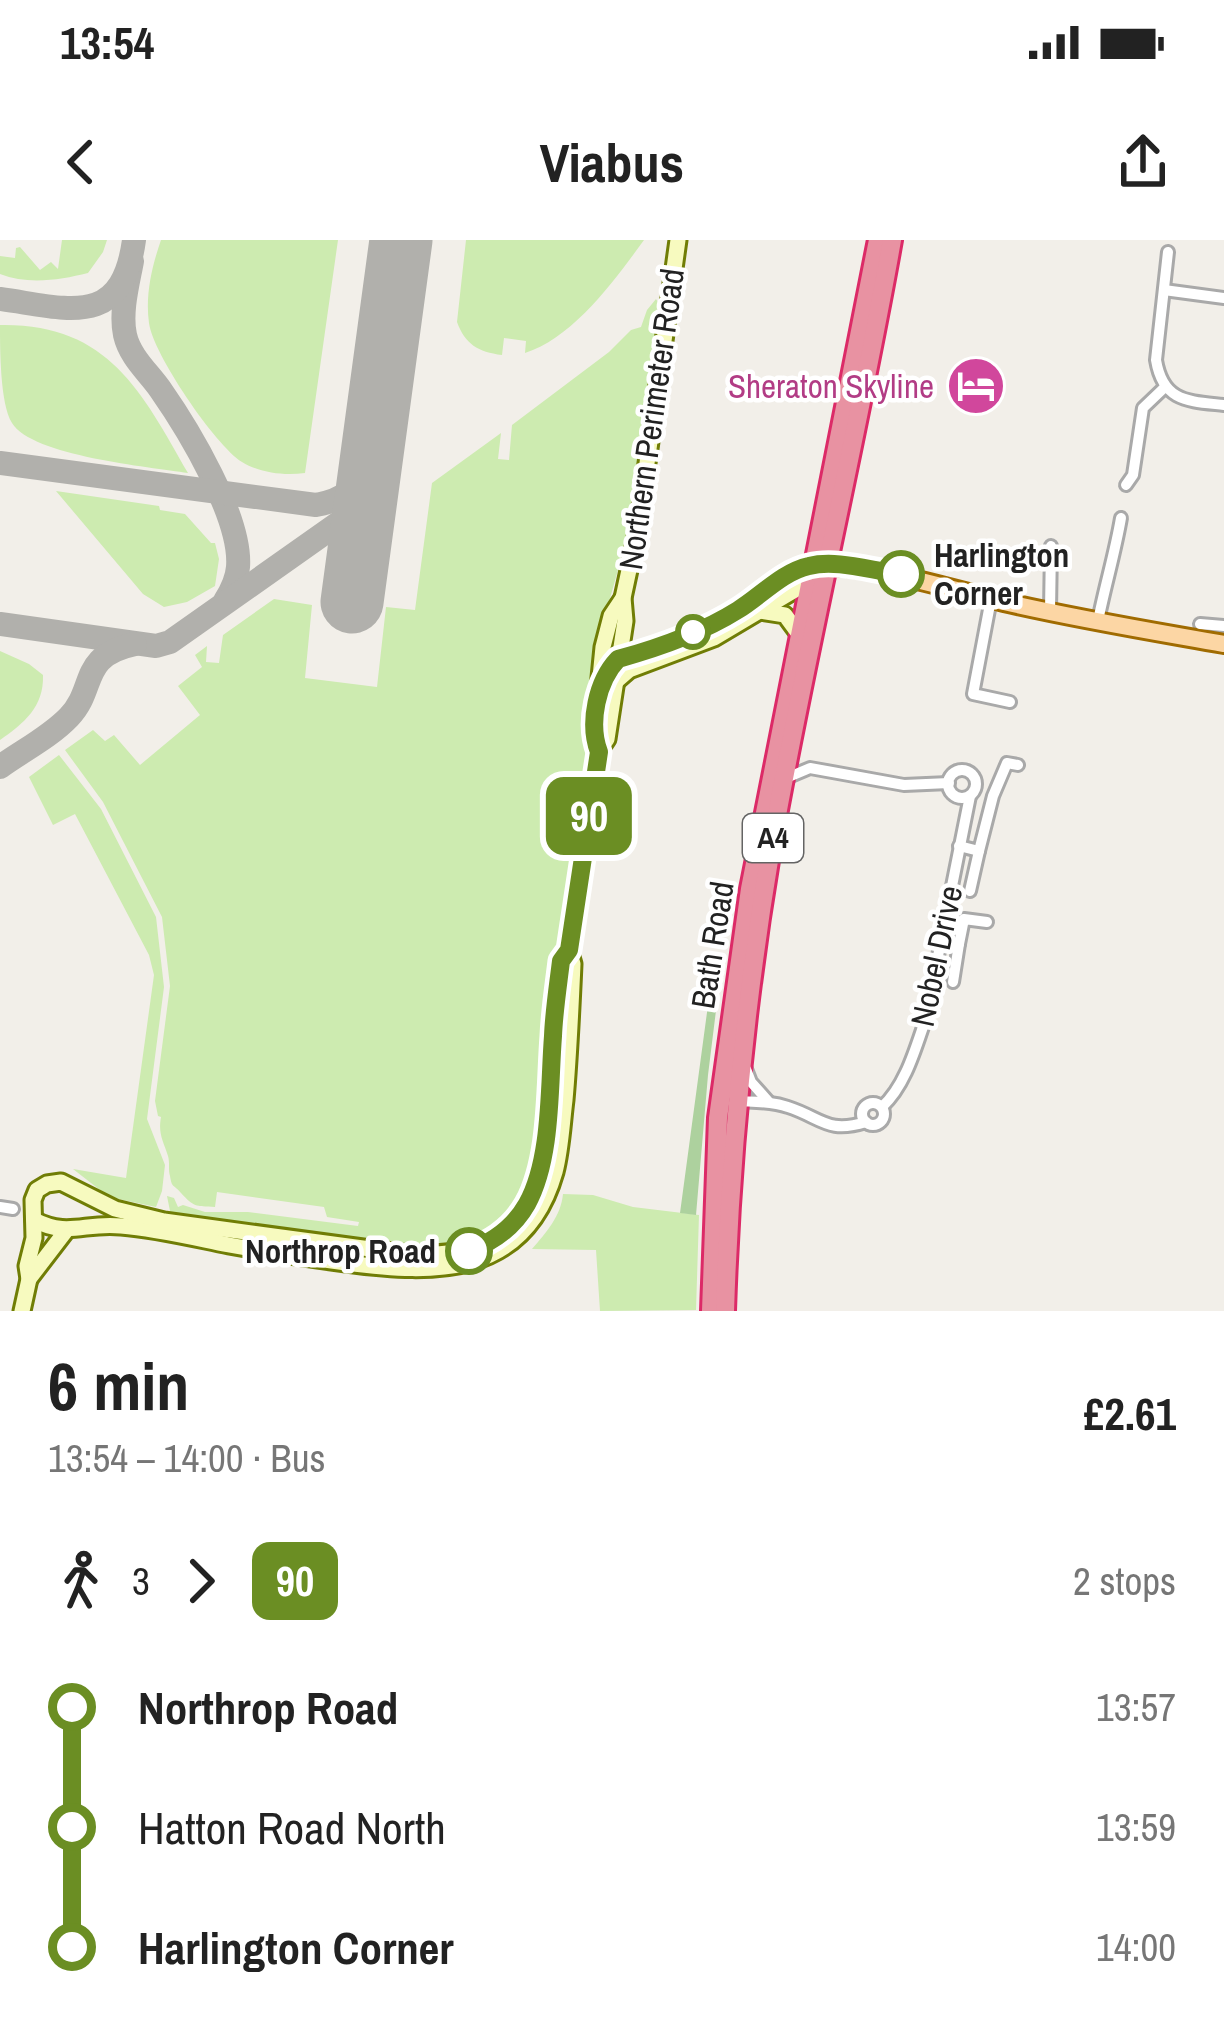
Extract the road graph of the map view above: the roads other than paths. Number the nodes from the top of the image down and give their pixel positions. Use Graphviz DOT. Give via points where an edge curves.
graph roads {
  1 [pos="678,240"];
  2 [pos="878,240"];
  3 [pos="892,240"];
  4 [pos="1168,252"];
  5 [pos="1165,290"];
  6 [pos="1224,298"];
  7 [pos="1165,387"];
  8 [pos="1224,405"];
  9 [pos="1126,485"];
  10 [pos="1120,518"];
  11 [pos="834,536"];
  12 [pos="1051,546"];
  13 [pos="859,569"];
  14 [pos="819,572"];
  15 [pos="918,583"];
  16 [pos="623,598"];
  17 [pos="991,599"];
  18 [pos="760,611"];
  19 [pos="1050,611"];
  20 [pos="626,621"];
  21 [pos="1098,621"];
  22 [pos="1213,632"];
  23 [pos="799,634"];
  24 [pos="603,646"];
  25 [pos="650,656"];
  26 [pos="618,659"];
  27 [pos="608,683"];
  28 [pos="1010,702"];
  29 [pos="792,740"];
  30 [pos="990,759"];
  31 [pos="810,768"];
  32 [pos="784,779"];
  33 [pos="949,782"];
  34 [pos="970,796"];
  35 [pos="959,846"];
  36 [pos="979,850"];
  37 [pos="970,891"];
  38 [pos="987,922"];
  39 [pos="942,940"];
  40 [pos="959,944"];
  41 [pos="569,950"];
  42 [pos="953,982"];
  43 [pos="741,1055"];
  44 [pos="735,1100"];
  45 [pos="768,1102"];
  46 [pos="75,1214"];
  47 [pos="34,1220"];
  48 [pos="28,1279"];
  49 [pos="22,1311"];
  50 [pos="711,1311"];
  51 [pos="725,1311"];
  1 -- 16 [label="street, Northern Perimeter Road"];
  2 -- 14 [label="highway, Bath Road / A4"];
  3 -- 11 [label="highway, Bath Road / A4"];
  4 -- 5 [label="street"];
  5 -- 6 [label="street"];
  5 -- 7 [label="street" via="1156,360"];
  7 -- 8 [label="street" via="1186,400"];
  7 -- 9 [label="street" via="1143,408"];
  10 -- 21 [label="street"];
  11 -- 13 [label="main road"];
  11 -- 14 [label="highway, Bath Road / A4"];
  12 -- 19 [label="street"];
  13 -- 14 [label="main road"];
  13 -- 15 [label="main road"];
  14 -- 15 [label="main road"];
  14 -- 18 [label="street"];
  14 -- 23 [label="highway, Bath Road / A4"];
  14 -- 25 [label="street" via="791,572"];
  14 -- 29 [label="highway, Bath Road / A4"];
  15 -- 17 [label="main road"];
  16 -- 20 [label="street, Northern Perimeter Road"];
  16 -- 24 [label="street, Northern Perimeter Road"];
  17 -- 19 [label="main road"];
  17 -- 28 [label="street" via="973,694"];
  18 -- 23 [label="street" via="785,615"];
  18 -- 25 [label="street" via="714,638"];
  19 -- 21 [label="main road"];
  20 -- 25 [label="street"];
  20 -- 26 [label="street, Northern Perimeter Road"];
  21 -- 22 [label="main road"];
  23 -- 44 [label="highway, Bath Road / A4" via="750,889"];
  24 -- 26 [label="street"];
  24 -- 27 [label="street, Northern Perimeter Road"];
  25 -- 26 [label="street"];
  25 -- 27 [label="street"];
  26 -- 27 [label="street"];
  27 -- 41 [label="street, Northern Perimeter Road"];
  29 -- 31 [label="street"];
  29 -- 32 [label="highway, Bath Road / A4"];
  30 -- 36 [label="street" via="1012,764 993,796"];
  31 -- 32 [label="street"];
  31 -- 33 [label="street" via="904,785"];
  32 -- 43 [label="highway, Bath Road / A4"];
  33 -- 34 [label="street" via="953,794"];
  33 -- 34 [label="street" via="956,772 970,772"];
  34 -- 35 [label="street, Nobel Drive"];
  35 -- 36 [label="street"];
  35 -- 39 [label="street, Nobel Drive"];
  36 -- 37 [label="street"];
  38 -- 40 [label="street" via="964,919"];
  39 -- 40 [label="street"];
  39 -- 45 [label="street, Nobel Drive" via="915,1051 882,1107 866,1104 866,1122 840,1128"];
  40 -- 42 [label="street"];
  41 -- 46 [label="street, Northern Perimeter Road" via="561,961 534,1190 516,1220 480,1247 422,1255 115,1209"];
  41 -- 46 [label="street, Northern Perimeter Road" via="555,1170 533,1219 494,1255 404,1270 90,1225"];
  43 -- 44 [label="highway, Bath Road / A4"];
  43 -- 45 [label="street"];
  44 -- 45 [label="street"];
  44 -- 50 [label="highway, Bath Road / A4"];
  44 -- 51 [label="highway, Bath Road / A4"];
  46 -- 47 [label="street"];
  46 -- 47 [label="street" via="66,1184 57,1182 37,1190"];
  46 -- 48 [label="street"];
  47 -- 48 [label="street"];
  48 -- 49 [label="street"];
}
